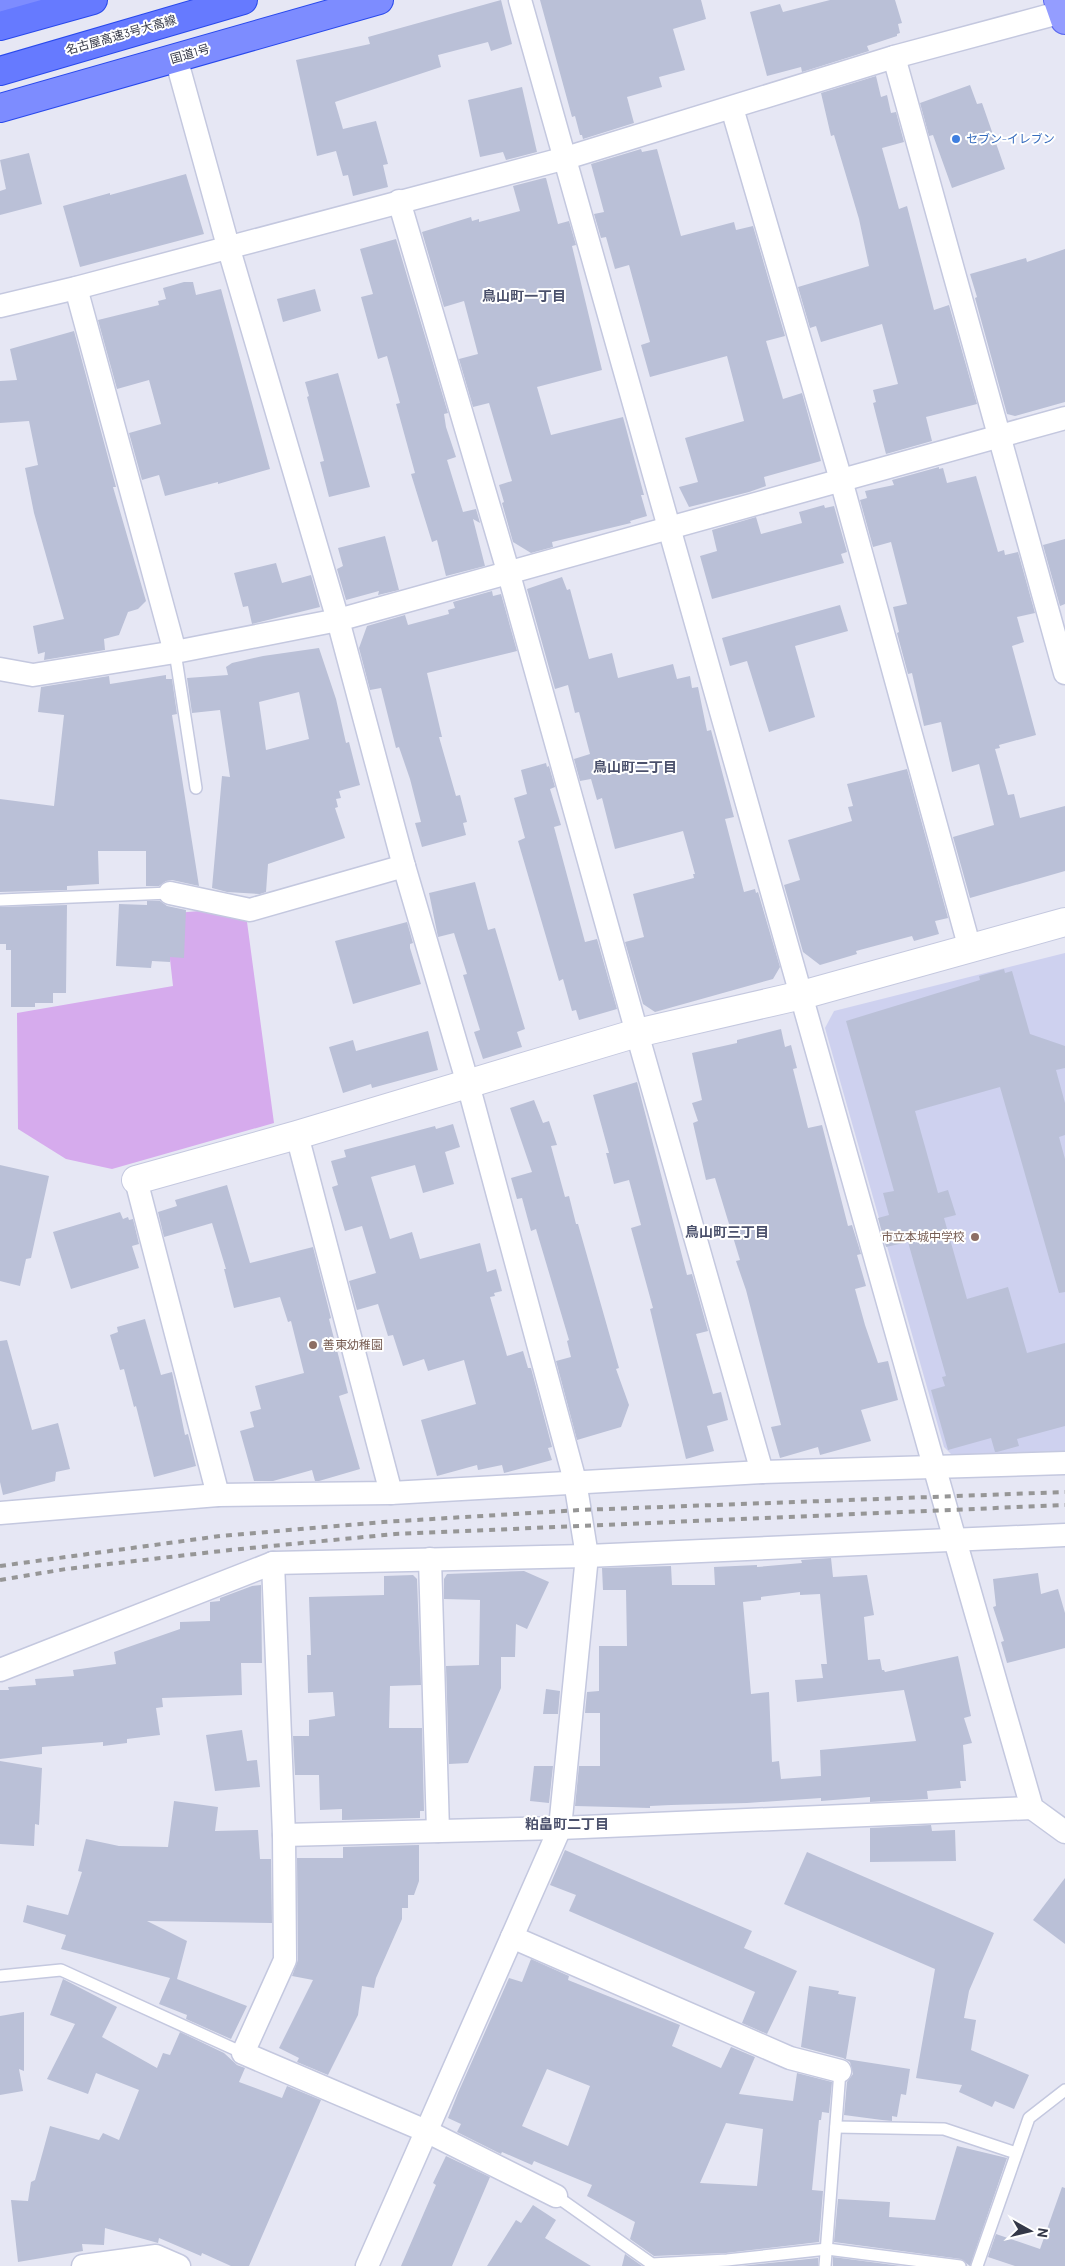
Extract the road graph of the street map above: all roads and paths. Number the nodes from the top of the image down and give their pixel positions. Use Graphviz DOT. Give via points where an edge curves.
graph roads {
  1 [pos="36,0"];
  2 [pos="93,0"];
  3 [pos="243,0"];
  4 [pos="379,0"];
  5 [pos="520,0"];
  6 [pos="0,10"];
  7 [pos="1061,11"];
  8 [pos="0,26"];
  9 [pos="894,57"];
  10 [pos="176,58"];
  11 [pos="3,69"];
  12 [pos="0,108"];
  13 [pos="732,108"];
  14 [pos="566,158"];
  15 [pos="399,201"];
  16 [pos="228,246"];
  17 [pos="76,288"];
  18 [pos="0,306"];
  19 [pos="1065,418"];
  20 [pos="999,437"];
  21 [pos="841,480"];
  22 [pos="670,526"];
  23 [pos="508,571"];
  24 [pos="338,620"];
  25 [pos="175,652"];
  26 [pos="0,669"];
  27 [pos="1065,673"];
  28 [pos="196,788"];
  29 [pos="404,866"];
  30 [pos="170,893"];
  31 [pos="0,900"];
  32 [pos="1065,922"];
  33 [pos="970,949"];
  34 [pos="802,995"];
  35 [pos="637,1033"];
  36 [pos="468,1084"];
  37 [pos="298,1135"];
  38 [pos="136,1180"];
  39 [pos="1065,1463"];
  40 [pos="935,1468"];
  41 [pos="762,1472"];
  42 [pos="575,1481"];
  43 [pos="390,1493"];
  44 [pos="218,1495"];
  45 [pos="0,1512"];
  46 [pos="1065,1535"];
  47 [pos="955,1540"];
  48 [pos="587,1556"];
  49 [pos="430,1559"];
  50 [pos="273,1563"];
  51 [pos="0,1670"];
  52 [pos="1032,1808"];
  53 [pos="560,1828"];
  54 [pos="438,1831"];
  55 [pos="1065,1832"];
  56 [pos="284,1835"];
  57 [pos="512,1937"];
  58 [pos="0,1976"];
  59 [pos="243,2053"];
  60 [pos="840,2071"];
  61 [pos="1065,2090"];
  62 [pos="836,2127"];
  63 [pos="426,2131"];
  64 [pos="1016,2153"];
  65 [pos="556,2196"];
  66 [pos="827,2249"];
  67 [pos="652,2265"];
  68 [pos="83,2266"];
  69 [pos="179,2266"];
  70 [pos="367,2266"];
  71 [pos="825,2266"];
  72 [pos="960,2266"];
  73 [pos="977,2266"];
  1 -- 6 [label="highway"];
  2 -- 8 [label="highway"];
  3 -- 11 [label="highway, 名古屋高速3号大高線"];
  4 -- 10 [label="highway, 国道1号"];
  5 -- 14 [label="street"];
  7 -- 9 [label="street"];
  9 -- 13 [label="street"];
  9 -- 20 [label="street"];
  10 -- 12 [label="highway, 国道1号"];
  10 -- 16 [label="street"];
  13 -- 14 [label="street"];
  13 -- 21 [label="street"];
  14 -- 15 [label="street"];
  14 -- 22 [label="street"];
  15 -- 16 [label="street"];
  15 -- 23 [label="street"];
  16 -- 17 [label="street"];
  16 -- 24 [label="street"];
  17 -- 18 [label="street"];
  17 -- 25 [label="street"];
  19 -- 20 [label="street"];
  20 -- 21 [label="street"];
  20 -- 27 [label="street"];
  21 -- 22 [label="street"];
  21 -- 33 [label="street"];
  22 -- 23 [label="street"];
  22 -- 34 [label="street"];
  23 -- 24 [label="street"];
  23 -- 35 [label="street"];
  24 -- 25 [label="street"];
  24 -- 29 [label="street"];
  25 -- 26 [label="street" via="33,675"];
  25 -- 28 [label="lane"];
  29 -- 30 [label="street" via="250,910"];
  29 -- 36 [label="street"];
  30 -- 31 [label="lane"];
  32 -- 33 [label="street"];
  33 -- 34 [label="street"];
  34 -- 35 [label="street"];
  34 -- 40 [label="street"];
  35 -- 36 [label="street"];
  35 -- 41 [label="street"];
  36 -- 37 [label="street"];
  36 -- 42 [label="street"];
  37 -- 38 [label="street"];
  37 -- 43 [label="street"];
  38 -- 44 [label="street"];
  39 -- 40 [label="street"];
  40 -- 41 [label="street"];
  40 -- 47 [label="street"];
  41 -- 42 [label="street"];
  42 -- 43 [label="street"];
  42 -- 48 [label="street"];
  43 -- 44 [label="street"];
  44 -- 45 [label="street"];
  46 -- 47 [label="street"];
  47 -- 48 [label="street"];
  47 -- 52 [label="street"];
  48 -- 49 [label="street"];
  48 -- 53 [label="street"];
  49 -- 50 [label="street"];
  49 -- 54 [label="street"];
  50 -- 51 [label="street"];
  50 -- 56 [label="street"];
  52 -- 53 [label="street"];
  52 -- 55 [label="street"];
  53 -- 54 [label="street"];
  53 -- 57 [label="street"];
  54 -- 56 [label="street"];
  56 -- 59 [label="street" via="285,1960"];
  57 -- 60 [label="street" via="790,2058"];
  57 -- 63 [label="street"];
  58 -- 59 [label="lane" via="61,1970"];
  59 -- 63 [label="street"];
  60 -- 62 [label="lane"];
  61 -- 64 [label="lane" via="1029,2118"];
  62 -- 64 [label="lane" via="944,2129"];
  62 -- 66 [label="lane"];
  63 -- 65 [label="street"];
  63 -- 70 [label="street"];
  64 -- 73 [label="lane"];
  65 -- 67 [label="lane"];
  66 -- 67 [label="lane"];
  66 -- 71 [label="lane"];
  66 -- 72 [label="lane"];
  68 -- 69 [label="street" via="156,2256"];
}
